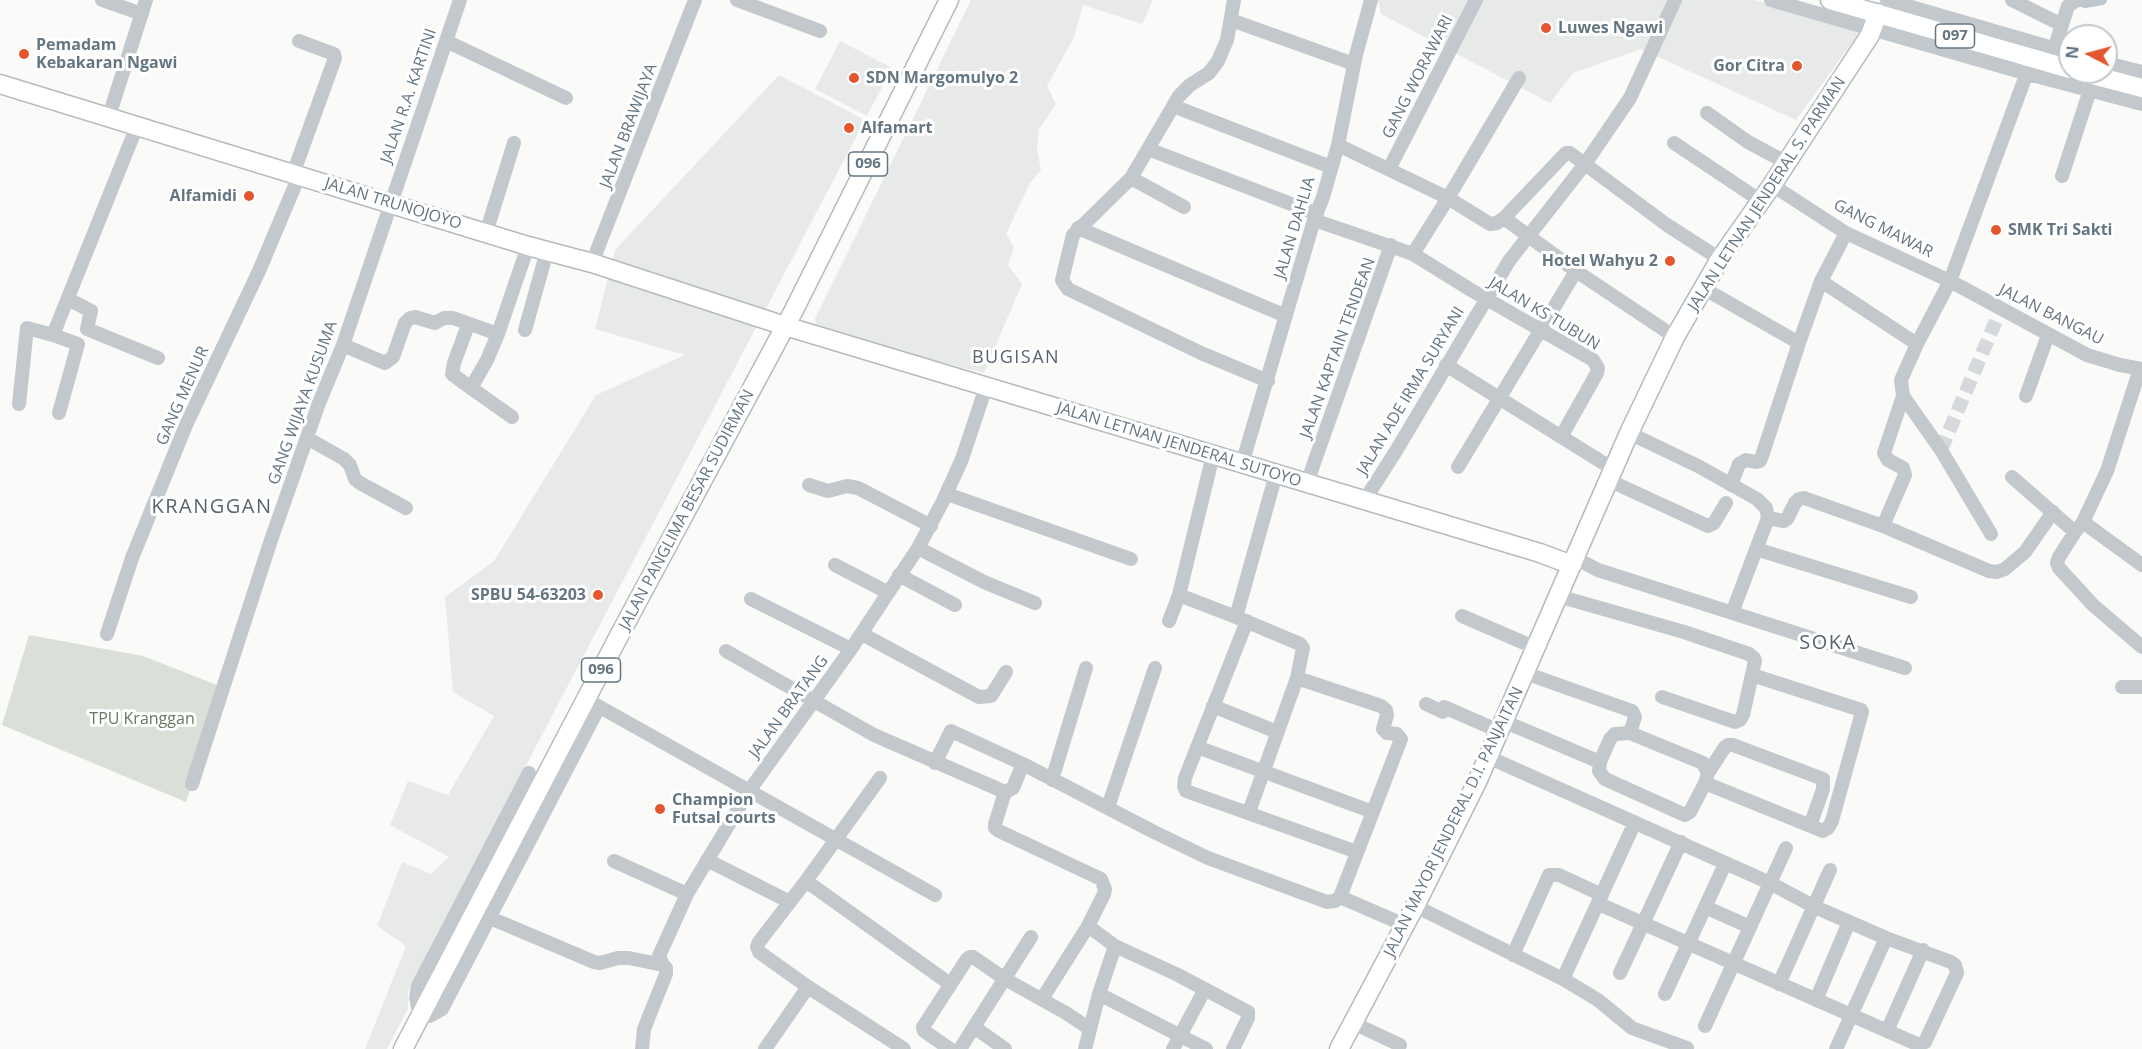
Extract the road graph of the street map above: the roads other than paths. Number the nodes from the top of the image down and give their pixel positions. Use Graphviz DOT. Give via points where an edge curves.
graph roads {
  1 [pos="102,0"];
  2 [pos="146,0"];
  3 [pos="460,0"];
  4 [pos="695,0"];
  5 [pos="737,0"];
  6 [pos="949,0"];
  7 [pos="1371,0"];
  8 [pos="1476,0"];
  9 [pos="1675,0"];
  10 [pos="1771,0"];
  11 [pos="1832,0"];
  12 [pos="2012,0"];
  13 [pos="1231,1"];
  14 [pos="2073,3"];
  15 [pos="142,14"];
  16 [pos="1879,14"];
  17 [pos="1231,20"];
  18 [pos="2060,24"];
  19 [pos="2062,24"];
  20 [pos="820,31"];
  21 [pos="2058,37"];
  22 [pos="298,41"];
  23 [pos="446,41"];
  24 [pos="2058,55"];
  25 [pos="2052,56"];
  26 [pos="2058,60"];
  27 [pos="1354,64"];
  28 [pos="2030,66"];
  29 [pos="2118,66"];
  30 [pos="2142,72"];
  31 [pos="1519,78"];
  32 [pos="2118,82"];
  33 [pos="0,84"];
  34 [pos="2142,88"];
  35 [pos="2090,90"];
  36 [pos="566,98"];
  37 [pos="2142,104"];
  38 [pos="1173,106"];
  39 [pos="1707,113"];
  40 [pos="109,116"];
  41 [pos="137,126"];
  42 [pos="514,143"];
  43 [pos="1674,143"];
  44 [pos="1338,145"];
  45 [pos="1148,148"];
  46 [pos="1787,163"];
  47 [pos="1585,164"];
  48 [pos="1330,167"];
  49 [pos="1389,169"];
  50 [pos="296,175"];
  51 [pos="2062,176"];
  52 [pos="1131,178"];
  53 [pos="1772,185"];
  54 [pos="1448,198"];
  55 [pos="1761,201"];
  56 [pos="390,204"];
  57 [pos="1185,207"];
  58 [pos="1315,217"];
  59 [pos="1504,218"];
  60 [pos="1078,228"];
  61 [pos="486,232"];
  62 [pos="1846,233"];
  63 [pos="1527,236"];
  64 [pos="1391,245"];
  65 [pos="528,246"];
  66 [pos="547,251"];
  67 [pos="1413,254"];
  68 [pos="1720,259"];
  69 [pos="592,263"];
  70 [pos="1576,271"];
  71 [pos="1821,281"];
  72 [pos="1950,281"];
  73 [pos="1703,288"];
  74 [pos="1487,298"];
  75 [pos="68,299"];
  76 [pos="1286,316"];
  77 [pos="468,325"];
  78 [pos="785,327"];
  79 [pos="1542,329"];
  80 [pos="525,330"];
  81 [pos="498,334"];
  82 [pos="2048,334"];
  83 [pos="53,335"];
  84 [pos="1675,338"];
  85 [pos="1799,343"];
  86 [pos="1917,344"];
  87 [pos="343,345"];
  88 [pos="158,358"];
  89 [pos="1446,365"];
  90 [pos="2141,369"];
  91 [pos="1268,381"];
  92 [pos="986,387"];
  93 [pos="471,388"];
  94 [pos="1903,396"];
  95 [pos="2026,396"];
  96 [pos="1500,399"];
  97 [pos="19,404"];
  98 [pos="59,413"];
  99 [pos="512,417"];
  100 [pos="1629,433"];
  101 [pos="1561,437"];
  102 [pos="307,438"];
  103 [pos="1213,455"];
  104 [pos="1242,464"];
  105 [pos="1458,467"];
  106 [pos="1276,474"];
  107 [pos="1611,475"];
  108 [pos="2012,477"];
  109 [pos="1307,483"];
  110 [pos="809,485"];
  111 [pos="1731,485"];
  112 [pos="946,494"];
  113 [pos="1364,501"];
  114 [pos="1726,503"];
  115 [pos="406,508"];
  116 [pos="2053,512"];
  117 [pos="1768,518"];
  118 [pos="931,526"];
  119 [pos="1883,526"];
  120 [pos="2079,527"];
  121 [pos="1991,534"];
  122 [pos="918,548"];
  123 [pos="1756,549"];
  124 [pos="1131,559"];
  125 [pos="1573,562"];
  126 [pos="835,565"];
  127 [pos="2142,565"];
  128 [pos="899,575"];
  129 [pos="887,592"];
  130 [pos="1179,595"];
  131 [pos="1558,596"];
  132 [pos="1911,597"];
  133 [pos="752,599"];
  134 [pos="1035,603"];
  135 [pos="955,605"];
  136 [pos="1732,613"];
  137 [pos="1462,616"];
  138 [pos="1241,619"];
  139 [pos="1169,621"];
  140 [pos="107,634"];
  141 [pos="862,634"];
  142 [pos="2142,647"];
  143 [pos="1536,648"];
  144 [pos="851,649"];
  145 [pos="726,651"];
  146 [pos="1086,668"];
  147 [pos="1155,668"];
  148 [pos="1905,669"];
  149 [pos="1006,672"];
  150 [pos="1525,673"];
  151 [pos="1752,675"];
  152 [pos="1297,678"];
  153 [pos="2122,687"];
  154 [pos="2142,687"];
  155 [pos="1662,697"];
  156 [pos="812,702"];
  157 [pos="592,703"];
  158 [pos="1426,704"];
  159 [pos="1213,706"];
  160 [pos="1501,726"];
  161 [pos="1277,732"];
  162 [pos="1630,733"];
  163 [pos="1197,747"];
  164 [pos="1488,757"];
  165 [pos="1600,762"];
  166 [pos="935,763"];
  167 [pos="1023,764"];
  168 [pos="1263,772"];
  169 [pos="529,773"];
  170 [pos="880,778"];
  171 [pos="1706,778"];
  172 [pos="1052,780"];
  173 [pos="192,784"];
  174 [pos="749,791"];
  175 [pos="1005,792"];
  176 [pos="1108,807"];
  177 [pos="1249,812"];
  178 [pos="1373,812"];
  179 [pos="1635,822"];
  180 [pos="1810,826"];
  181 [pos="836,840"];
  182 [pos="1681,842"];
  183 [pos="1786,848"];
  184 [pos="1357,852"];
  185 [pos="707,860"];
  186 [pos="614,861"];
  187 [pos="1725,864"];
  188 [pos="1830,870"];
  189 [pos="806,881"];
  190 [pos="1770,883"];
  191 [pos="687,894"];
  192 [pos="935,895"];
  193 [pos="1340,897"];
  194 [pos="1601,899"];
  195 [pos="790,902"];
  196 [pos="1415,906"];
  197 [pos="1705,907"];
  198 [pos="1815,907"];
  199 [pos="483,915"];
  200 [pos="1849,922"];
  201 [pos="1644,923"];
  202 [pos="1405,925"];
  203 [pos="1088,926"];
  204 [pos="1750,927"];
  205 [pos="1031,937"];
  206 [pos="1886,938"];
  207 [pos="460,940"];
  208 [pos="1688,944"];
  209 [pos="1115,946"];
  210 [pos="1923,950"];
  211 [pos="1513,955"];
  212 [pos="1733,964"];
  213 [pos="663,965"];
  214 [pos="1620,973"];
  215 [pos="1005,979"];
  216 [pos="1563,979"];
  217 [pos="950,984"];
  218 [pos="1779,984"];
  219 [pos="808,987"];
  220 [pos="1205,989"];
  221 [pos="1099,994"];
  222 [pos="1665,994"];
  223 [pos="1042,999"];
  224 [pos="1816,1000"];
  225 [pos="1852,1015"];
  226 [pos="1353,1023"];
  227 [pos="1705,1026"];
  228 [pos="974,1027"];
  229 [pos="1090,1029"];
  230 [pos="1887,1031"];
  231 [pos="1180,1036"];
  232 [pos="883,1043"];
  233 [pos="1400,1045"];
  234 [pos="1089,1047"];
  235 [pos="1687,1048"];
  236 [pos="403,1049"];
  237 [pos="642,1049"];
  238 [pos="765,1049"];
  239 [pos="904,1049"];
  240 [pos="950,1049"];
  241 [pos="960,1049"];
  242 [pos="1005,1049"];
  243 [pos="1173,1049"];
  244 [pos="1206,1049"];
  245 [pos="1233,1049"];
  246 [pos="1339,1049"];
  247 [pos="1836,1049"];
  1 -- 15 [label="street"];
  2 -- 15 [label="street"];
  3 -- 23 [label="street, JALAN R.A. KARTINI"];
  4 -- 69 [label="street, JALAN BRAWIJAYA"];
  5 -- 20 [label="street"];
  6 -- 78 [label="main road, JALAN PANGLIMA BESAR SUDIRMAN / 096"];
  7 -- 27 [label="street, JALAN DAHLIA"];
  8 -- 49 [label="street, GANG WORAWARI"];
  9 -- 47 [label="street, JALAN ADE IRMA SURYANI" via="1630,98"];
  10 -- 16 [label="street"];
  11 -- 16 [label="main road, 097"];
  12 -- 18 [label="street"];
  13 -- 17 [label="street"];
  14 -- 19 [label="street"];
  15 -- 40 [label="street"];
  16 -- 25 [label="street"];
  16 -- 28 [label="main road, 097"];
  16 -- 46 [label="main road, JALAN LETNAN JENDERAL S. PARMAN"];
  17 -- 27 [label="street"];
  17 -- 38 [label="street" via="1218,61"];
  21 -- 25 [label="street"];
  22 -- 50 [label="street, GANG MENUR" via="334,54 335,58"];
  23 -- 36 [label="street"];
  23 -- 56 [label="street, JALAN R.A. KARTINI"];
  24 -- 25 [label="street"];
  25 -- 26 [label="main road, 097"];
  25 -- 28 [label="main road, 097"];
  27 -- 44 [label="street, JALAN DAHLIA"];
  28 -- 35 [label="street"];
  28 -- 72 [label="street"];
  29 -- 30 [label="street"];
  31 -- 54 [label="street"];
  32 -- 34 [label="main road"];
  33 -- 40 [label="main road, JALAN TRUNOJOYO"];
  35 -- 37 [label="street"];
  35 -- 51 [label="street"];
  38 -- 45 [label="street"];
  38 -- 48 [label="street"];
  39 -- 46 [label="street"];
  40 -- 41 [label="main road, JALAN TRUNOJOYO"];
  41 -- 50 [label="main road, JALAN TRUNOJOYO"];
  41 -- 75 [label="street"];
  42 -- 61 [label="street"];
  43 -- 55 [label="street"];
  44 -- 48 [label="street, JALAN DAHLIA"];
  44 -- 49 [label="street"];
  45 -- 52 [label="street"];
  45 -- 58 [label="street"];
  46 -- 53 [label="main road, JALAN LETNAN JENDERAL S. PARMAN"];
  47 -- 59 [label="street" via="1566,153"];
  47 -- 63 [label="street, JALAN ADE IRMA SURYANI"];
  47 -- 68 [label="street" via="1666,225"];
  48 -- 58 [label="street, JALAN DAHLIA"];
  49 -- 54 [label="street"];
  50 -- 56 [label="main road, JALAN TRUNOJOYO"];
  50 -- 140 [label="street, GANG MENUR" via="259,271 186,425 132,558"];
  52 -- 57 [label="street"];
  52 -- 60 [label="street"];
  53 -- 55 [label="main road, JALAN LETNAN JENDERAL S. PARMAN"];
  53 -- 62 [label="street, GANG MAWAR"];
  54 -- 59 [label="street" via="1490,224"];
  54 -- 67 [label="street"];
  55 -- 68 [label="main road, JALAN LETNAN JENDERAL S. PARMAN"];
  56 -- 61 [label="main road, JALAN TRUNOJOYO"];
  56 -- 87 [label="street, GANG WIJAYA KUSUMA"];
  58 -- 64 [label="street"];
  58 -- 76 [label="street, JALAN DAHLIA"];
  59 -- 63 [label="street"];
  60 -- 76 [label="street"];
  60 -- 91 [label="street" via="1062,280 1068,289"];
  61 -- 65 [label="main road, JALAN TRUNOJOYO"];
  62 -- 71 [label="street"];
  62 -- 72 [label="street, GANG MAWAR"];
  63 -- 70 [label="street"];
  63 -- 74 [label="street, JALAN ADE IRMA SURYANI"];
  64 -- 67 [label="street, JALAN KAPTAIN TENDEAN"];
  64 -- 109 [label="street, JALAN KAPTAIN TENDEAN"];
  65 -- 66 [label="main road, JALAN TRUNOJOYO"];
  65 -- 81 [label="street"];
  66 -- 69 [label="main road, JALAN TRUNOJOYO"];
  66 -- 80 [label="street"];
  67 -- 74 [label="street, JALAN KS TUBUN"];
  68 -- 73 [label="main road, JALAN LETNAN JENDERAL S. PARMAN"];
  69 -- 78 [label="main road, JALAN TRUNOJOYO"];
  70 -- 79 [label="street"];
  70 -- 84 [label="street"];
  71 -- 85 [label="street"];
  71 -- 86 [label="street"];
  72 -- 82 [label="street, JALAN BANGAU"];
  72 -- 86 [label="street"];
  73 -- 84 [label="main road, JALAN LETNAN JENDERAL S. PARMAN"];
  73 -- 85 [label="street"];
  74 -- 79 [label="street, JALAN KS TUBUN"];
  74 -- 89 [label="street, JALAN ADE IRMA SURYANI"];
  75 -- 83 [label="street"];
  75 -- 88 [label="street" via="91,311 87,329"];
  76 -- 91 [label="street, JALAN DAHLIA"];
  77 -- 81 [label="street"];
  77 -- 87 [label="street" via="449,317 435,323 410,318 393,357 385,363"];
  77 -- 93 [label="street" via="452,374"];
  78 -- 92 [label="main road, JALAN LETNAN JENDERAL SUTOYO"];
  78 -- 157 [label="main road, JALAN PANGLIMA BESAR SUDIRMAN / 096" via="749,394 697,474 673,551 609,638"];
  79 -- 96 [label="street"];
  79 -- 101 [label="street, JALAN KS TUBUN" via="1593,360 1598,368"];
  81 -- 93 [label="street"];
  82 -- 90 [label="street, JALAN BANGAU" via="2086,355"];
  82 -- 95 [label="street"];
  83 -- 97 [label="street" via="27,328"];
  83 -- 98 [label="street" via="78,344"];
  84 -- 100 [label="main road, JALAN LETNAN JENDERAL S. PARMAN"];
  85 -- 111 [label="street" via="1760,461 1738,464"];
  86 -- 94 [label="street" via="1900,380"];
  87 -- 102 [label="street, GANG WIJAYA KUSUMA"];
  89 -- 96 [label="street"];
  89 -- 113 [label="street, JALAN ADE IRMA SURYANI"];
  90 -- 120 [label="street" via="2106,471"];
  91 -- 104 [label="street, JALAN DAHLIA"];
  92 -- 103 [label="main road, JALAN LETNAN JENDERAL SUTOYO"];
  92 -- 112 [label="street, JALAN BRATANG"];
  93 -- 99 [label="street"];
  94 -- 119 [label="street" via="1884,453 1888,460 1903,468 1905,475"];
  94 -- 121 [label="street" via="1941,450"];
  96 -- 101 [label="street"];
  96 -- 105 [label="street"];
  100 -- 107 [label="main road, JALAN LETNAN JENDERAL S. PARMAN"];
  100 -- 111 [label="street"];
  101 -- 107 [label="street"];
  102 -- 115 [label="street" via="344,459 360,483"];
  102 -- 173 [label="street, GANG WIJAYA KUSUMA"];
  103 -- 104 [label="main road, JALAN LETNAN JENDERAL SUTOYO"];
  103 -- 130 [label="street"];
  104 -- 106 [label="main road, JALAN LETNAN JENDERAL SUTOYO"];
  106 -- 109 [label="main road, JALAN LETNAN JENDERAL SUTOYO"];
  106 -- 138 [label="street"];
  107 -- 114 [label="street" via="1708,526"];
  107 -- 125 [label="main road, JALAN LETNAN JENDERAL S. PARMAN"];
  108 -- 116 [label="street"];
  109 -- 113 [label="main road, JALAN LETNAN JENDERAL SUTOYO"];
  110 -- 118 [label="street" via="828,491 847,486 858,488"];
  111 -- 117 [label="street" via="1757,499 1766,508"];
  112 -- 118 [label="street, JALAN BRATANG"];
  112 -- 124 [label="street"];
  113 -- 125 [label="main road, JALAN LETNAN JENDERAL SUTOYO"];
  116 -- 119 [label="street" via="2025,552 1997,572"];
  116 -- 120 [label="street"];
  117 -- 119 [label="street" via="1784,521 1795,503 1804,498"];
  117 -- 123 [label="street"];
  118 -- 122 [label="street, JALAN BRATANG"];
  120 -- 127 [label="street"];
  120 -- 142 [label="street" via="2057,563 2059,568 2093,605"];
  122 -- 128 [label="street, JALAN BRATANG"];
  122 -- 134 [label="street"];
  123 -- 132 [label="street"];
  123 -- 136 [label="street"];
  125 -- 131 [label="main road, JALAN MAYOR JENDERAL D.I. PANJAITAN"];
  125 -- 136 [label="street"];
  126 -- 129 [label="street"];
  128 -- 129 [label="street, JALAN BRATANG"];
  128 -- 135 [label="street"];
  129 -- 141 [label="street, JALAN BRATANG"];
  130 -- 138 [label="street"];
  130 -- 139 [label="street"];
  131 -- 143 [label="main road, JALAN MAYOR JENDERAL D.I. PANJAITAN"];
  131 -- 151 [label="street" via="1749,654 1755,662"];
  133 -- 144 [label="street"];
  136 -- 148 [label="street"];
  137 -- 143 [label="street"];
  138 -- 152 [label="street" via="1300,644 1303,653"];
  138 -- 159 [label="street"];
  141 -- 144 [label="street, JALAN BRATANG"];
  141 -- 149 [label="street" via="979,697 990,696"];
  143 -- 150 [label="main road, JALAN MAYOR JENDERAL D.I. PANJAITAN"];
  144 -- 156 [label="street, JALAN BRATANG"];
  145 -- 156 [label="street"];
  146 -- 172 [label="street"];
  147 -- 176 [label="street"];
  150 -- 160 [label="main road, JALAN MAYOR JENDERAL D.I. PANJAITAN"];
  150 -- 162 [label="street" via="1632,711 1635,717"];
  151 -- 155 [label="street" via="1743,716 1735,722"];
  151 -- 180 [label="street" via="1862,712 1832,821 1823,831"];
  152 -- 161 [label="street"];
  152 -- 178 [label="street" via="1386,710 1383,729 1400,736 1401,742"];
  153 -- 154 [label="street"];
  156 -- 166 [label="street"];
  156 -- 174 [label="street, JALAN BRATANG"];
  157 -- 174 [label="street"];
  157 -- 199 [label="main road, JALAN PANGLIMA BESAR SUDIRMAN / 096"];
  158 -- 160 [label="street"];
  159 -- 161 [label="street"];
  159 -- 163 [label="street"];
  160 -- 164 [label="main road, JALAN MAYOR JENDERAL D.I. PANJAITAN"];
  160 -- 165 [label="street"];
  161 -- 168 [label="street"];
  162 -- 165 [label="street" via="1615,734"];
  162 -- 171 [label="street" via="1703,763"];
  163 -- 168 [label="street"];
  163 -- 177 [label="street" via="1185,778 1186,791"];
  164 -- 179 [label="street"];
  164 -- 196 [label="main road, JALAN MAYOR JENDERAL D.I. PANJAITAN"];
  165 -- 171 [label="street" via="1599,771 1605,779 1685,815"];
  166 -- 167 [label="street" via="951,731"];
  166 -- 175 [label="street"];
  167 -- 172 [label="street"];
  167 -- 175 [label="street" via="1012,788"];
  168 -- 177 [label="street"];
  168 -- 178 [label="street"];
  169 -- 207 [label="street"];
  170 -- 181 [label="street"];
  171 -- 180 [label="street"];
  171 -- 180 [label="street" via="1728,745 1822,779 1823,789"];
  172 -- 176 [label="street"];
  174 -- 181 [label="street"];
  174 -- 185 [label="street, JALAN BRATANG"];
  175 -- 203 [label="street" via="995,828 1101,879 1104,894"];
  176 -- 193 [label="street" via="1209,858 1327,902"];
  177 -- 184 [label="street"];
  178 -- 184 [label="street"];
  179 -- 182 [label="street"];
  179 -- 194 [label="street"];
  181 -- 189 [label="street"];
  181 -- 192 [label="street"];
  182 -- 187 [label="street"];
  182 -- 201 [label="street"];
  183 -- 190 [label="street"];
  184 -- 193 [label="street"];
  185 -- 191 [label="street, JALAN BRATANG"];
  185 -- 195 [label="street"];
  186 -- 191 [label="street"];
  187 -- 190 [label="street"];
  187 -- 197 [label="street"];
  188 -- 198 [label="street"];
  189 -- 195 [label="street"];
  189 -- 217 [label="street"];
  190 -- 198 [label="street"];
  190 -- 204 [label="street"];
  191 -- 213 [label="street, JALAN BRATANG" via="660,953"];
  193 -- 202 [label="street"];
  194 -- 201 [label="street"];
  194 -- 211 [label="street" via="1559,875 1549,875"];
  194 -- 216 [label="street"];
  195 -- 219 [label="street" via="757,947"];
  196 -- 202 [label="main road, JALAN MAYOR JENDERAL D.I. PANJAITAN"];
  196 -- 211 [label="street"];
  197 -- 204 [label="street"];
  197 -- 208 [label="street"];
  198 -- 200 [label="street"];
  198 -- 218 [label="street"];
  199 -- 207 [label="main road, JALAN PANGLIMA BESAR SUDIRMAN / 096"];
  199 -- 213 [label="street" via="594,962 629,958"];
  200 -- 206 [label="street"];
  200 -- 224 [label="street"];
  201 -- 208 [label="street"];
  201 -- 214 [label="street"];
  202 -- 226 [label="main road, JALAN MAYOR JENDERAL D.I. PANJAITAN"];
  203 -- 209 [label="street"];
  203 -- 223 [label="street"];
  204 -- 212 [label="street"];
  205 -- 215 [label="street"];
  206 -- 210 [label="street"];
  206 -- 225 [label="street"];
  207 -- 236 [label="main road, JALAN PANGLIMA BESAR SUDIRMAN / 096"];
  208 -- 212 [label="street"];
  208 -- 222 [label="street"];
  209 -- 220 [label="street"];
  209 -- 221 [label="street"];
  210 -- 230 [label="street"];
  210 -- 230 [label="street" via="1955,965 1957,973 1922,1045"];
  211 -- 216 [label="street"];
  212 -- 218 [label="street"];
  212 -- 227 [label="street"];
  213 -- 237 [label="street, JALAN BRATANG" via="666,974 644,1029"];
  215 -- 217 [label="street" via="970,957"];
  215 -- 223 [label="street"];
  215 -- 228 [label="street"];
  216 -- 235 [label="street" via="1598,1000 1632,1028"];
  217 -- 240 [label="street" via="923,1028"];
  218 -- 224 [label="street"];
  219 -- 232 [label="street"];
  219 -- 238 [label="street"];
  220 -- 231 [label="street"];
  220 -- 245 [label="street" via="1248,1012"];
  221 -- 229 [label="street"];
  221 -- 231 [label="street"];
  223 -- 229 [label="street"];
  224 -- 225 [label="street"];
  225 -- 230 [label="street"];
  225 -- 247 [label="street"];
  226 -- 233 [label="street"];
  226 -- 246 [label="main road, JALAN MAYOR JENDERAL D.I. PANJAITAN"];
  228 -- 241 [label="street"];
  228 -- 242 [label="street"];
  229 -- 234 [label="street"];
  231 -- 243 [label="street"];
  231 -- 244 [label="street"];
  232 -- 239 [label="street"];
}
